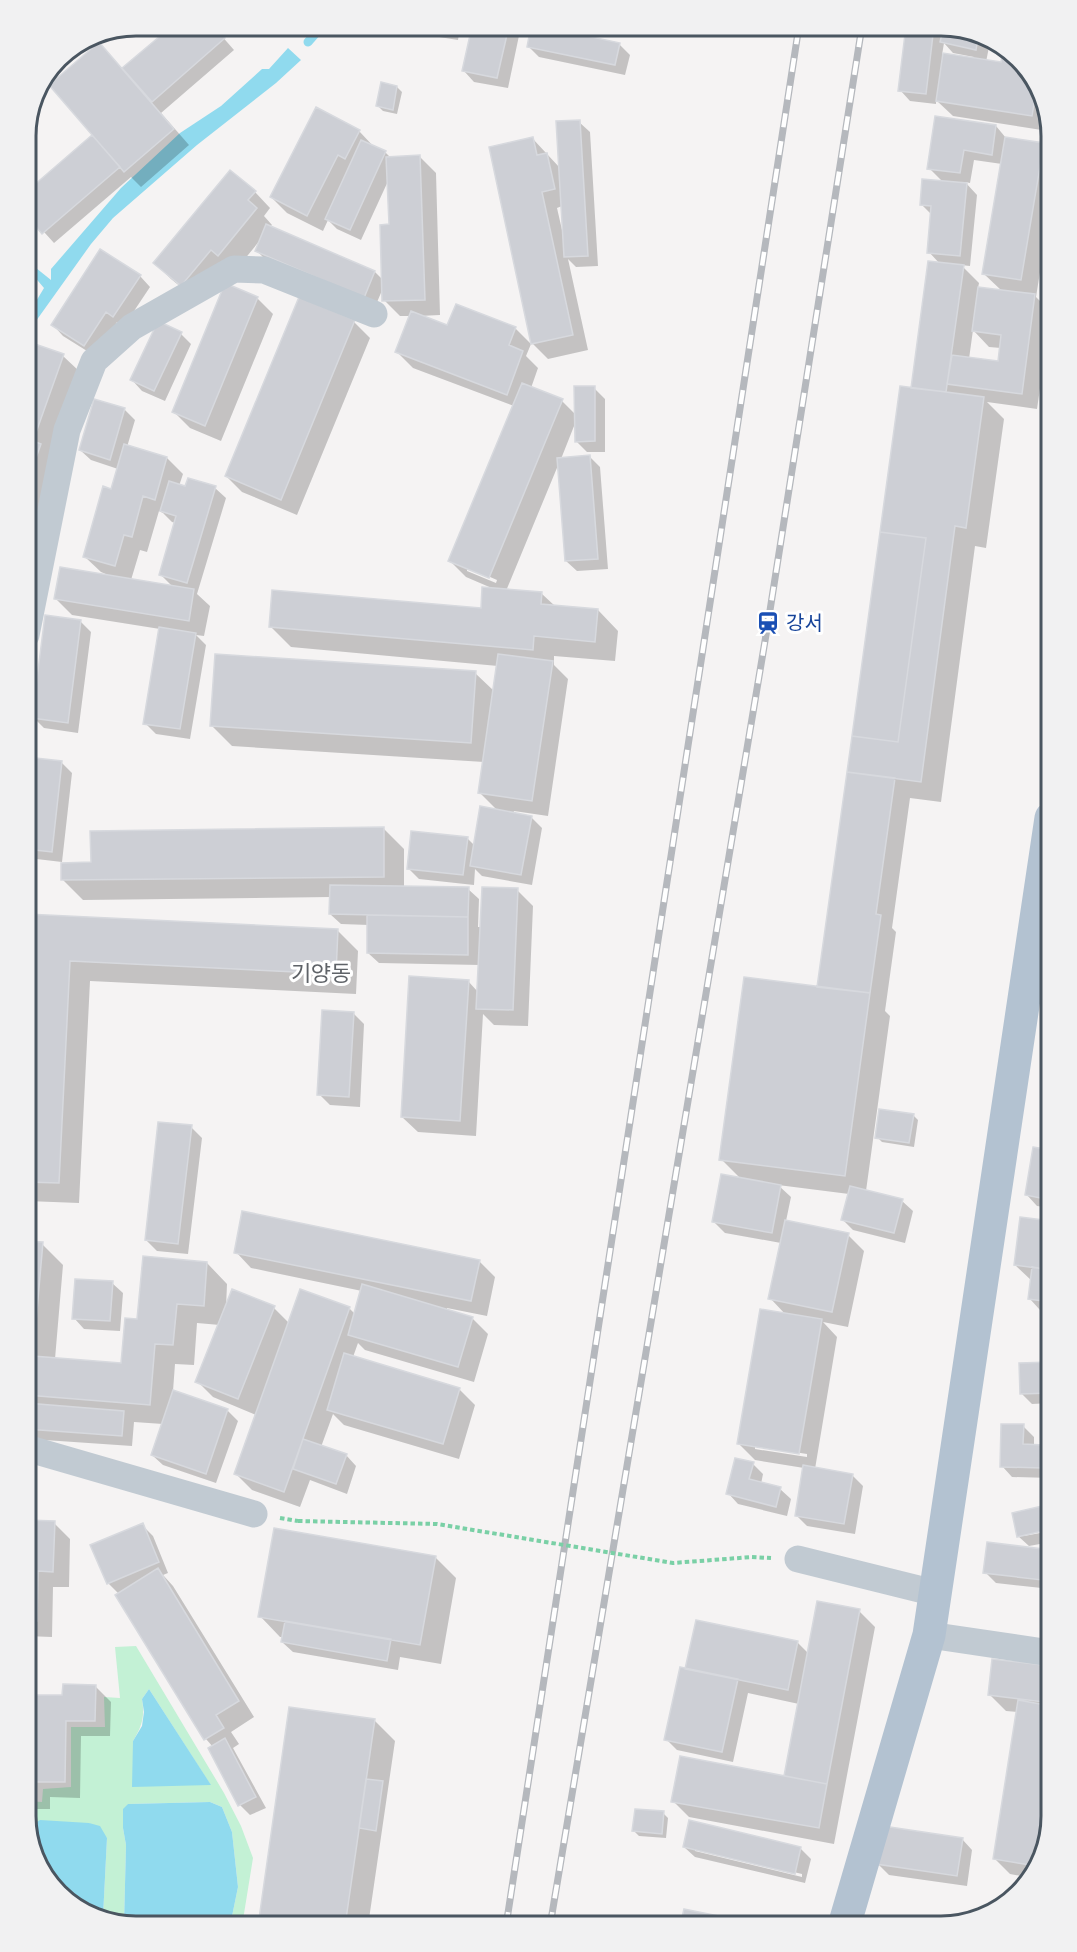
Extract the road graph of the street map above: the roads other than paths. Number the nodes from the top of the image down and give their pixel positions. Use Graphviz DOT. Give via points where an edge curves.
graph roads {
  1 [pos="374,314"];
  2 [pos="36,585"];
  3 [pos="1041,891"];
  4 [pos="36,1451"];
  5 [pos="254,1514"];
  6 [pos="798,1559"];
  7 [pos="935,1593"];
  8 [pos="929,1635"];
  9 [pos="1041,1651"];
  10 [pos="847,1916"];
  1 -- 2 [label="street" via="264,270 234,269 132,327 94,361 67,430"];
  3 -- 7 [label="main road"];
  4 -- 5 [label="street"];
  6 -- 7 [label="street"];
  7 -- 8 [label="main road"];
  8 -- 9 [label="street"];
  8 -- 10 [label="main road"];
}
